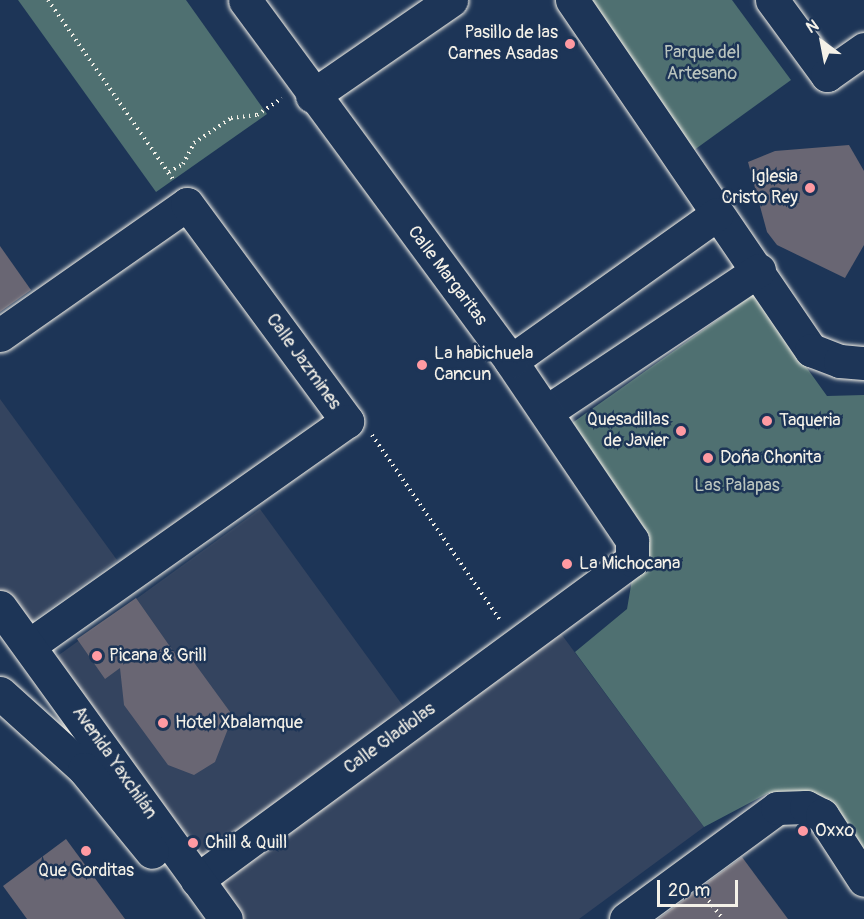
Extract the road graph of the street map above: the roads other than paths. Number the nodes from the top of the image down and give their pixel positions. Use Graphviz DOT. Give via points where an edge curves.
graph roads {
  1 [pos="245,0"];
  2 [pos="451,0"];
  3 [pos="572,0"];
  4 [pos="772,0"];
  5 [pos="864,49"];
  6 [pos="308,89"];
  7 [pos="717,214"];
  8 [pos="759,270"];
  9 [pos="0,335"];
  10 [pos="511,361"];
  11 [pos="864,363"];
  12 [pos="546,412"];
  13 [pos="582,597"];
  14 [pos="0,608"];
  15 [pos="30,645"];
  16 [pos="0,693"];
  17 [pos="197,880"];
  18 [pos="864,880"];
  19 [pos="200,919"];
  20 [pos="226,919"];
  21 [pos="626,919"];
  1 -- 6 [label="street, Calle Margaritas"];
  2 -- 6 [label="street"];
  3 -- 7 [label="street"];
  4 -- 5 [label="street" via="827,75"];
  6 -- 10 [label="street, Calle Margaritas"];
  7 -- 8 [label="street"];
  7 -- 10 [label="street"];
  8 -- 11 [label="street" via="811,350 840,361"];
  8 -- 12 [label="street"];
  9 -- 15 [label="street, Calle Jazmines" via="187,204 347,421"];
  10 -- 12 [label="street, Calle Margaritas"];
  12 -- 13 [label="street, Calle Margaritas" via="632,540 632,560"];
  13 -- 17 [label="street, Calle Gladiolas"];
  14 -- 15 [label="street, Avenida Yaxchilán"];
  15 -- 17 [label="street, Avenida Yaxchilán"];
  16 -- 19 [label="street, Avenida Yaxchilán" via="84,769 148,846"];
  17 -- 20 [label="street, Avenida Yaxchilán"];
  18 -- 21 [label="street" via="822,815 806,807 777,808"];
}
